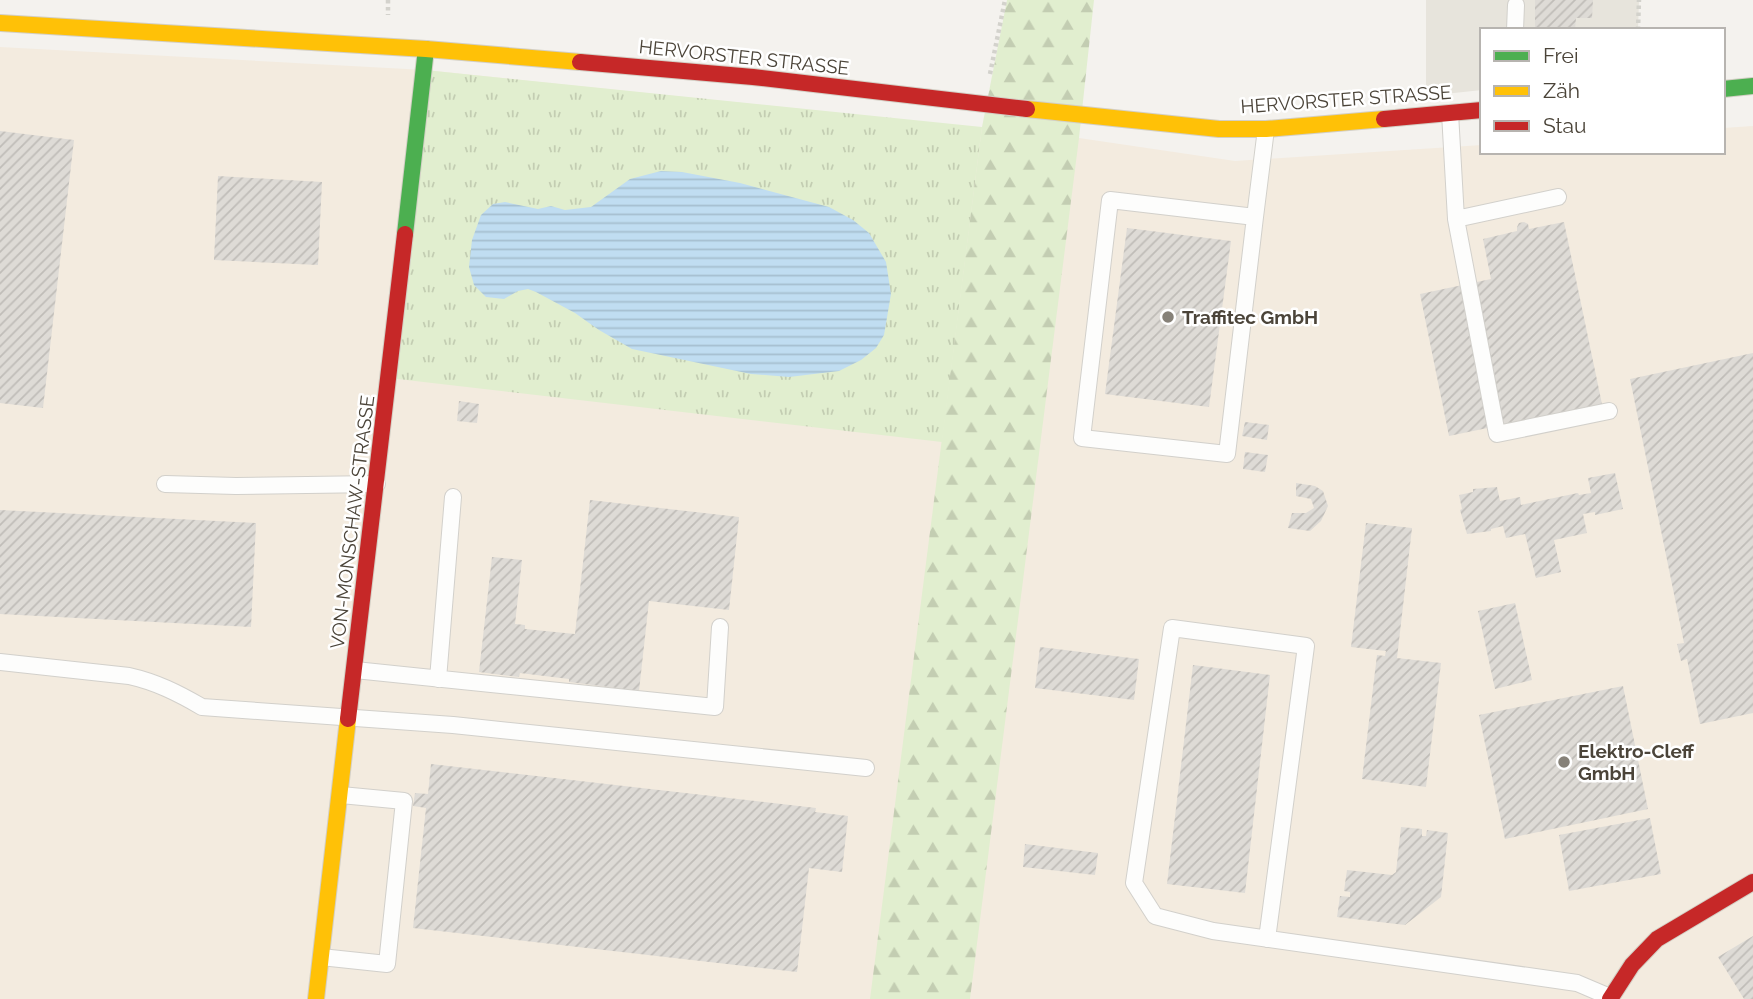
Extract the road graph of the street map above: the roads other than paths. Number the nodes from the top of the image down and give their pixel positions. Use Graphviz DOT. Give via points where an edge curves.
graph roads {
  1 [pos="1516,5"];
  2 [pos="0,23"];
  3 [pos="1515,28"];
  4 [pos="426,50"];
  5 [pos="1753,86"];
  6 [pos="1725,89"];
  7 [pos="1480,110"];
  8 [pos="1450,113"];
  9 [pos="1266,129"];
  10 [pos="1558,197"];
  11 [pos="1255,217"];
  12 [pos="1456,219"];
  13 [pos="1609,411"];
  14 [pos="166,484"];
  15 [pos="377,484"];
  16 [pos="453,497"];
  17 [pos="720,626"];
  18 [pos="0,662"];
  19 [pos="355,670"];
  20 [pos="438,678"];
  21 [pos="350,719"];
  22 [pos="866,768"];
  23 [pos="341,795"];
  24 [pos="1753,882"];
  25 [pos="1267,939"];
  26 [pos="321,957"];
  27 [pos="1610,998"];
  28 [pos="316,999"];
  1 -- 3 [label="lane"];
  2 -- 4 [label="street, HERVORSTER STRASSE"];
  4 -- 9 [label="street, HERVORSTER STRASSE" via="753,77 1219,129"];
  4 -- 15 [label="street, VON-MONSCHAW-STRASSE"];
  5 -- 6 [label="street"];
  7 -- 8 [label="street, HERVORSTER STRASSE"];
  8 -- 9 [label="street, HERVORSTER STRASSE"];
  8 -- 12 [label="lane"];
  9 -- 11 [label="lane"];
  10 -- 12 [label="lane"];
  11 -- 11 [label="lane" via="1110,200 1082,438 1227,454"];
  12 -- 13 [label="lane" via="1497,434"];
  14 -- 15 [label="lane"];
  15 -- 19 [label="street, VON-MONSCHAW-STRASSE"];
  16 -- 20 [label="lane"];
  17 -- 20 [label="lane" via="715,707"];
  18 -- 21 [label="lane" via="150,681 202,707"];
  19 -- 20 [label="lane"];
  19 -- 21 [label="street, VON-MONSCHAW-STRASSE"];
  21 -- 22 [label="lane" via="453,725"];
  21 -- 23 [label="street, VON-MONSCHAW-STRASSE"];
  23 -- 26 [label="street, VON-MONSCHAW-STRASSE"];
  23 -- 26 [label="lane" via="404,802 387,964"];
  24 -- 27 [label="street" via="1657,939"];
  25 -- 25 [label="lane" via="1155,916 1134,883 1172,628 1306,646"];
  25 -- 27 [label="lane" via="1577,983"];
  26 -- 28 [label="street, VON-MONSCHAW-STRASSE"];
}
